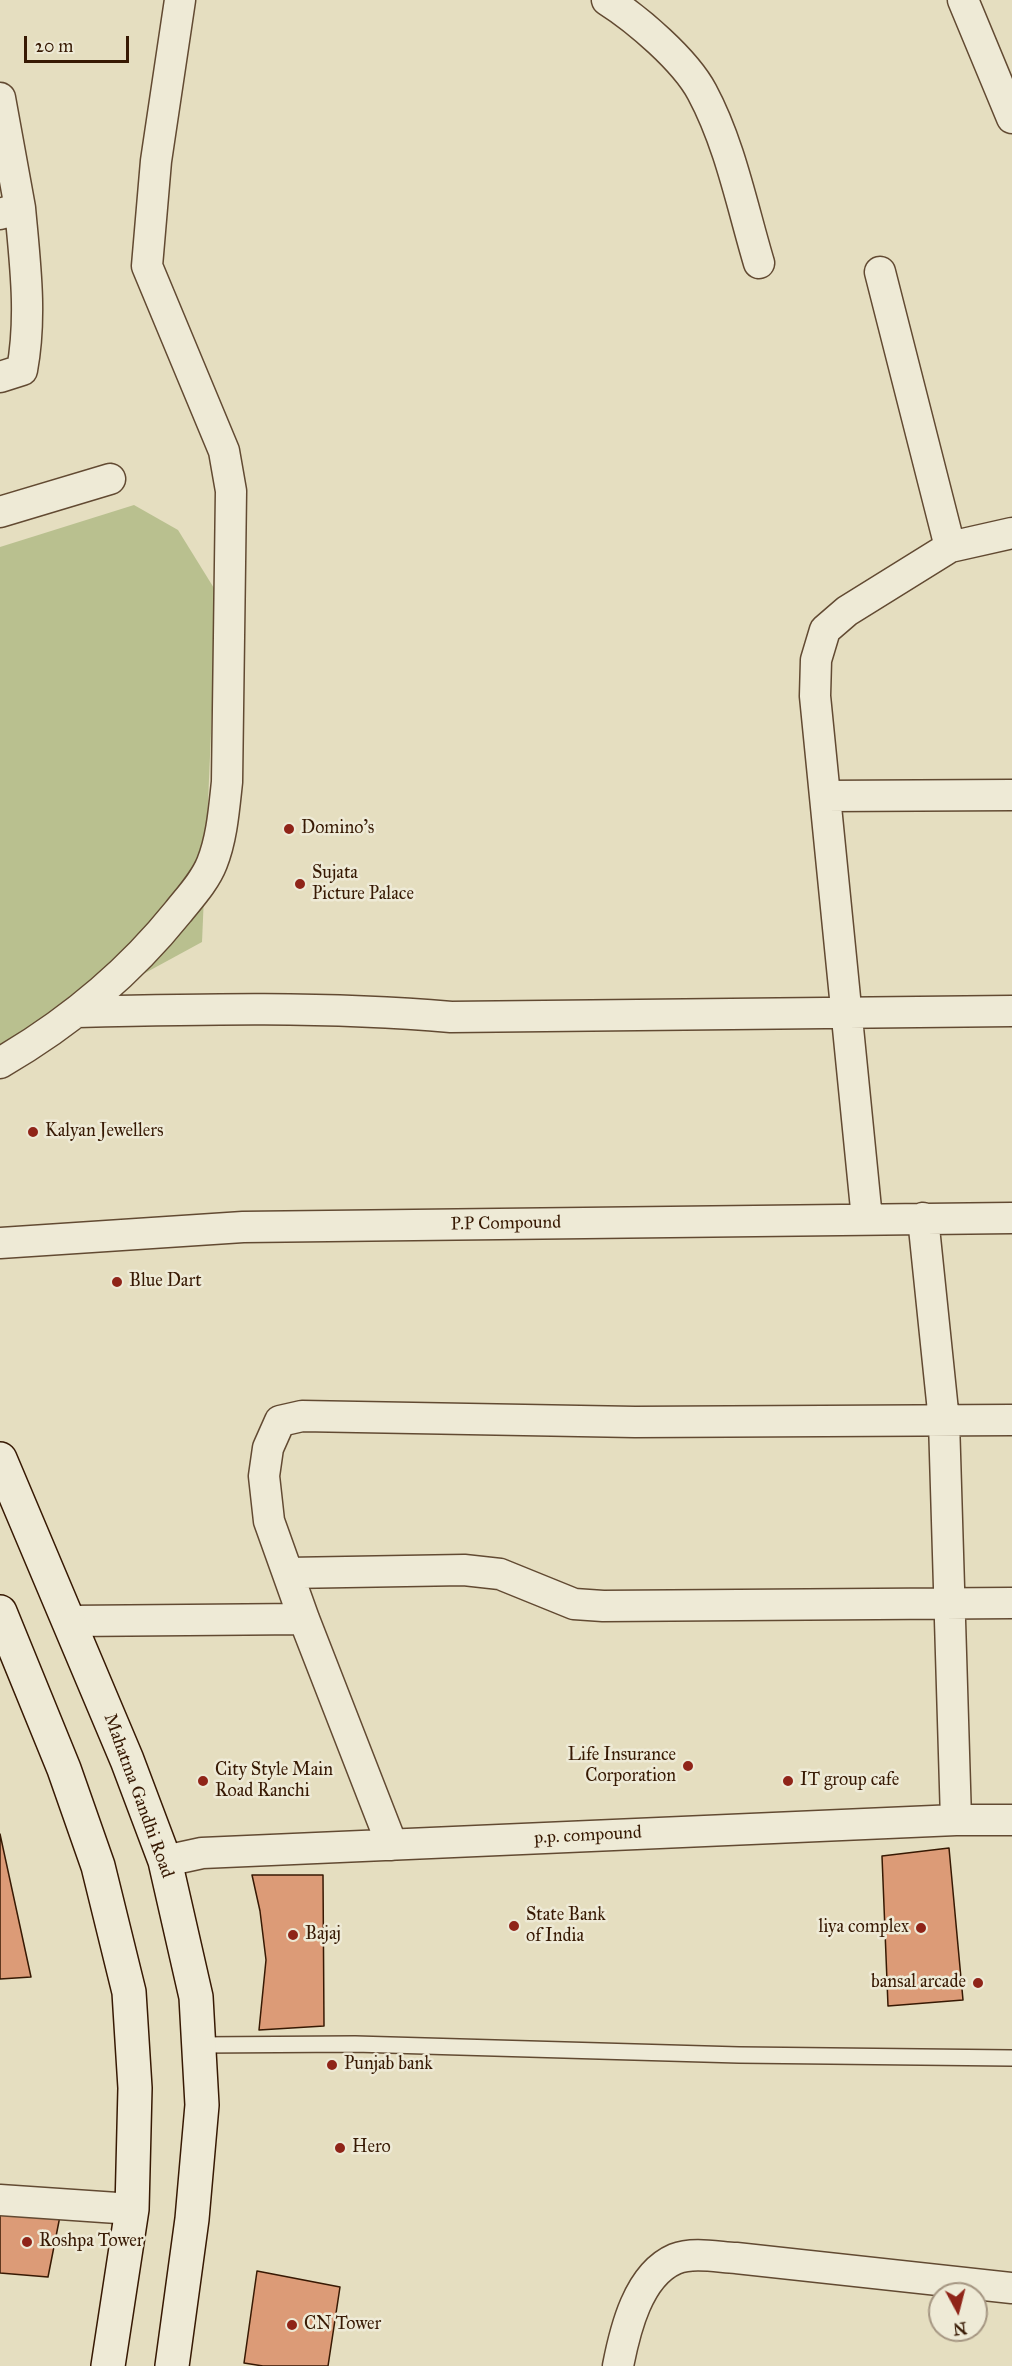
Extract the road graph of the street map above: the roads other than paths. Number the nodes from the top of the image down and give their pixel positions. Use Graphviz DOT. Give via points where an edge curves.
graph roads {
  1 [pos="180,0"];
  2 [pos="607,0"];
  3 [pos="963,0"];
  4 [pos="0,98"];
  5 [pos="1012,118"];
  6 [pos="10,211"];
  7 [pos="759,262"];
  8 [pos="880,272"];
  9 [pos="0,377"];
  10 [pos="110,479"];
  11 [pos="0,512"];
  12 [pos="1012,534"];
  13 [pos="950,547"];
  14 [pos="1012,795"];
  15 [pos="825,796"];
  16 [pos="1012,1011"];
  17 [pos="77,1012"];
  18 [pos="846,1014"];
  19 [pos="0,1063"];
  20 [pos="923,1218"];
  21 [pos="1012,1218"];
  22 [pos="867,1219"];
  23 [pos="0,1243"];
  24 [pos="1012,1419"];
  25 [pos="944,1421"];
  26 [pos="0,1459"];
  27 [pos="288,1573"];
  28 [pos="950,1603"];
  29 [pos="1012,1603"];
  30 [pos="0,1612"];
  31 [pos="304,1619"];
  32 [pos="70,1621"];
  33 [pos="956,1820"];
  34 [pos="1012,1820"];
  35 [pos="392,1845"];
  36 [pos="165,1861"];
  37 [pos="199,2045"];
  38 [pos="1012,2058"];
  39 [pos="0,2200"];
  40 [pos="132,2210"];
  41 [pos="1012,2288"];
  42 [pos="108,2366"];
  43 [pos="172,2366"];
  44 [pos="618,2366"];
  1 -- 17 [label="street" via="156,161 147,266 224,451 231,491 227,782 212,864 196,891 138,958"];
  2 -- 7 [label="street" via="678,59 702,90 720,130"];
  3 -- 5 [label="street"];
  4 -- 6 [label="street"];
  6 -- 9 [label="street" via="29,308 27,343 22,370"];
  8 -- 13 [label="street"];
  10 -- 11 [label="street"];
  12 -- 13 [label="street"];
  13 -- 15 [label="street" via="847,611 825,630 816,660 815,696"];
  14 -- 15 [label="street"];
  15 -- 18 [label="street"];
  16 -- 18 [label="street"];
  17 -- 18 [label="street" via="270,1009 451,1017"];
  17 -- 19 [label="street"];
  18 -- 22 [label="street"];
  20 -- 21 [label="street, P.P Compound"];
  20 -- 22 [label="street, P.P Compound"];
  20 -- 25 [label="street"];
  22 -- 23 [label="street, P.P Compound" via="243,1227"];
  24 -- 25 [label="street"];
  25 -- 27 [label="street" via="635,1422 302,1416 280,1421 268,1448 264,1476 269,1521"];
  25 -- 28 [label="street"];
  26 -- 32 [label="main road, Mahatma Gandhi Road"];
  27 -- 28 [label="street" via="473,1571 500,1574 574,1604 603,1606"];
  27 -- 31 [label="street"];
  28 -- 29 [label="street"];
  28 -- 33 [label="street"];
  30 -- 40 [label="main road" via="64,1769 98,1866 129,1992 135,2088"];
  31 -- 32 [label="street"];
  31 -- 35 [label="street"];
  32 -- 36 [label="main road, Mahatma Gandhi Road"];
  33 -- 34 [label="street, p.p. compound"];
  33 -- 35 [label="street, p.p. compound"];
  35 -- 36 [label="street, p.p. compound" via="202,1853"];
  36 -- 37 [label="main road, Mahatma Gandhi Road" via="196,1997"];
  37 -- 38 [label="lane" via="367,2044"];
  37 -- 43 [label="main road, Mahatma Gandhi Road" via="202,2105 192,2219"];
  39 -- 40 [label="street"];
  40 -- 42 [label="main road"];
  41 -- 44 [label="street" via="724,2257 676,2259 654,2273 637,2302"];
}
